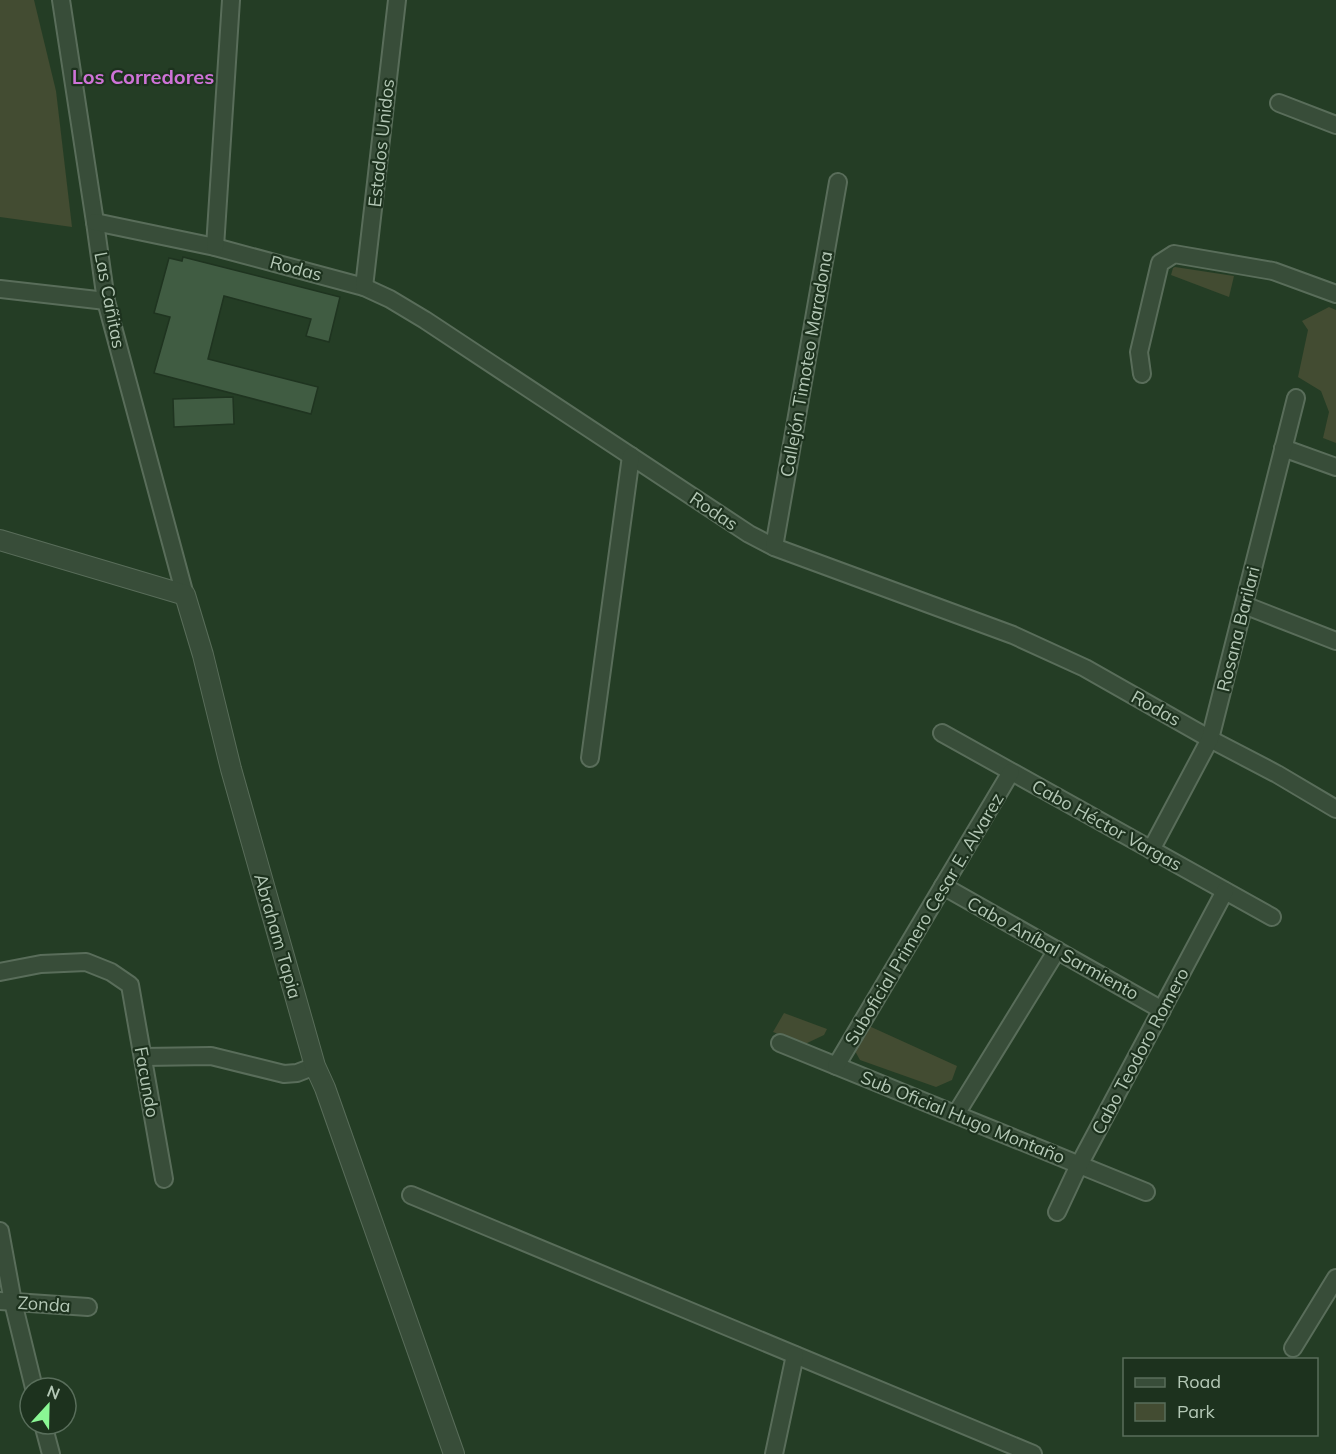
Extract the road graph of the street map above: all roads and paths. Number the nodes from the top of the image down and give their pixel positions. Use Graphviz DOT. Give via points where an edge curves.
graph roads {
  1 [pos="61,0"];
  2 [pos="231,0"];
  3 [pos="397,0"];
  4 [pos="1279,103"];
  5 [pos="1336,125"];
  6 [pos="838,182"];
  7 [pos="95,222"];
  8 [pos="215,247"];
  9 [pos="364,286"];
  10 [pos="0,289"];
  11 [pos="1336,294"];
  12 [pos="106,301"];
  13 [pos="1142,374"];
  14 [pos="1296,398"];
  15 [pos="1283,448"];
  16 [pos="631,456"];
  17 [pos="1336,467"];
  18 [pos="0,540"];
  19 [pos="774,547"];
  20 [pos="185,595"];
  21 [pos="1244,605"];
  22 [pos="1336,641"];
  23 [pos="942,733"];
  24 [pos="1210,739"];
  25 [pos="590,758"];
  26 [pos="1011,772"];
  27 [pos="1336,809"];
  28 [pos="1151,850"];
  29 [pos="943,886"];
  30 [pos="1225,891"];
  31 [pos="1272,917"];
  32 [pos="1057,950"];
  33 [pos="0,972"];
  34 [pos="1162,1010"];
  35 [pos="780,1043"];
  36 [pos="143,1057"];
  37 [pos="315,1066"];
  38 [pos="837,1066"];
  39 [pos="956,1114"];
  40 [pos="1079,1165"];
  41 [pos="164,1179"];
  42 [pos="1146,1192"];
  43 [pos="411,1195"];
  44 [pos="1058,1212"];
  45 [pos="0,1231"];
  46 [pos="1335,1281"];
  47 [pos="6,1301"];
  48 [pos="88,1307"];
  49 [pos="1293,1348"];
  50 [pos="795,1354"];
  51 [pos="30,1376"];
  52 [pos="46,1436"];
  53 [pos="51,1454"];
  54 [pos="454,1454"];
  55 [pos="774,1454"];
  56 [pos="1033,1454"];
  1 -- 7 [label="street, Las Cañitas"];
  2 -- 8 [label="street"];
  3 -- 9 [label="street, Estados Unidos"];
  4 -- 5 [label="street"];
  6 -- 19 [label="street, Callejón Timoteo Maradona"];
  7 -- 8 [label="street, Rodas"];
  7 -- 12 [label="street, Las Cañitas"];
  8 -- 9 [label="street, Rodas"];
  9 -- 16 [label="street, Rodas" via="425,320"];
  10 -- 12 [label="street"];
  11 -- 13 [label="street" via="1273,271 1174,254 1160,263 1139,352"];
  12 -- 20 [label="street, Las Cañitas"];
  14 -- 15 [label="street, Rosana Barilari"];
  15 -- 17 [label="street"];
  15 -- 21 [label="street, Rosana Barilari"];
  16 -- 19 [label="street, Rodas"];
  16 -- 25 [label="street"];
  18 -- 20 [label="street"];
  19 -- 24 [label="street, Rodas" via="1013,635 1085,668"];
  20 -- 37 [label="street, Abraham Tapia"];
  21 -- 22 [label="street"];
  21 -- 24 [label="street, Rosana Barilari"];
  23 -- 26 [label="street, Cabo Héctor Vargas"];
  24 -- 27 [label="street, Rodas"];
  24 -- 28 [label="street, Rosana Barilari"];
  26 -- 28 [label="street, Cabo Héctor Vargas"];
  26 -- 29 [label="street, Suboficial Primero Cesar E. Alvarez"];
  28 -- 30 [label="street, Cabo Héctor Vargas"];
  29 -- 32 [label="street, Cabo Aníbal Sarmiento"];
  29 -- 38 [label="street, Suboficial Primero Cesar E. Alvarez"];
  30 -- 31 [label="street, Cabo Héctor Vargas"];
  30 -- 34 [label="street, Cabo Teodoro Romero"];
  32 -- 34 [label="street, Cabo Aníbal Sarmiento"];
  32 -- 39 [label="street"];
  33 -- 36 [label="street, Facundo" via="41,964 86,962 111,972 130,985"];
  34 -- 40 [label="street, Cabo Teodoro Romero"];
  35 -- 38 [label="street, Sub Oficial Hugo Montaño"];
  36 -- 37 [label="street" via="210,1056 284,1074"];
  36 -- 41 [label="street, Facundo"];
  37 -- 54 [label="street, Abraham Tapia"];
  38 -- 39 [label="street, Sub Oficial Hugo Montaño"];
  39 -- 40 [label="street, Sub Oficial Hugo Montaño"];
  40 -- 42 [label="street, Sub Oficial Hugo Montaño"];
  40 -- 44 [label="street, Cabo Teodoro Romero"];
  43 -- 50 [label="street"];
  45 -- 47 [label="street"];
  46 -- 49 [label="street"];
  47 -- 48 [label="street, Zonda"];
  47 -- 51 [label="street"];
  50 -- 55 [label="street"];
  50 -- 56 [label="street"];
  52 -- 53 [label="street"];
}
